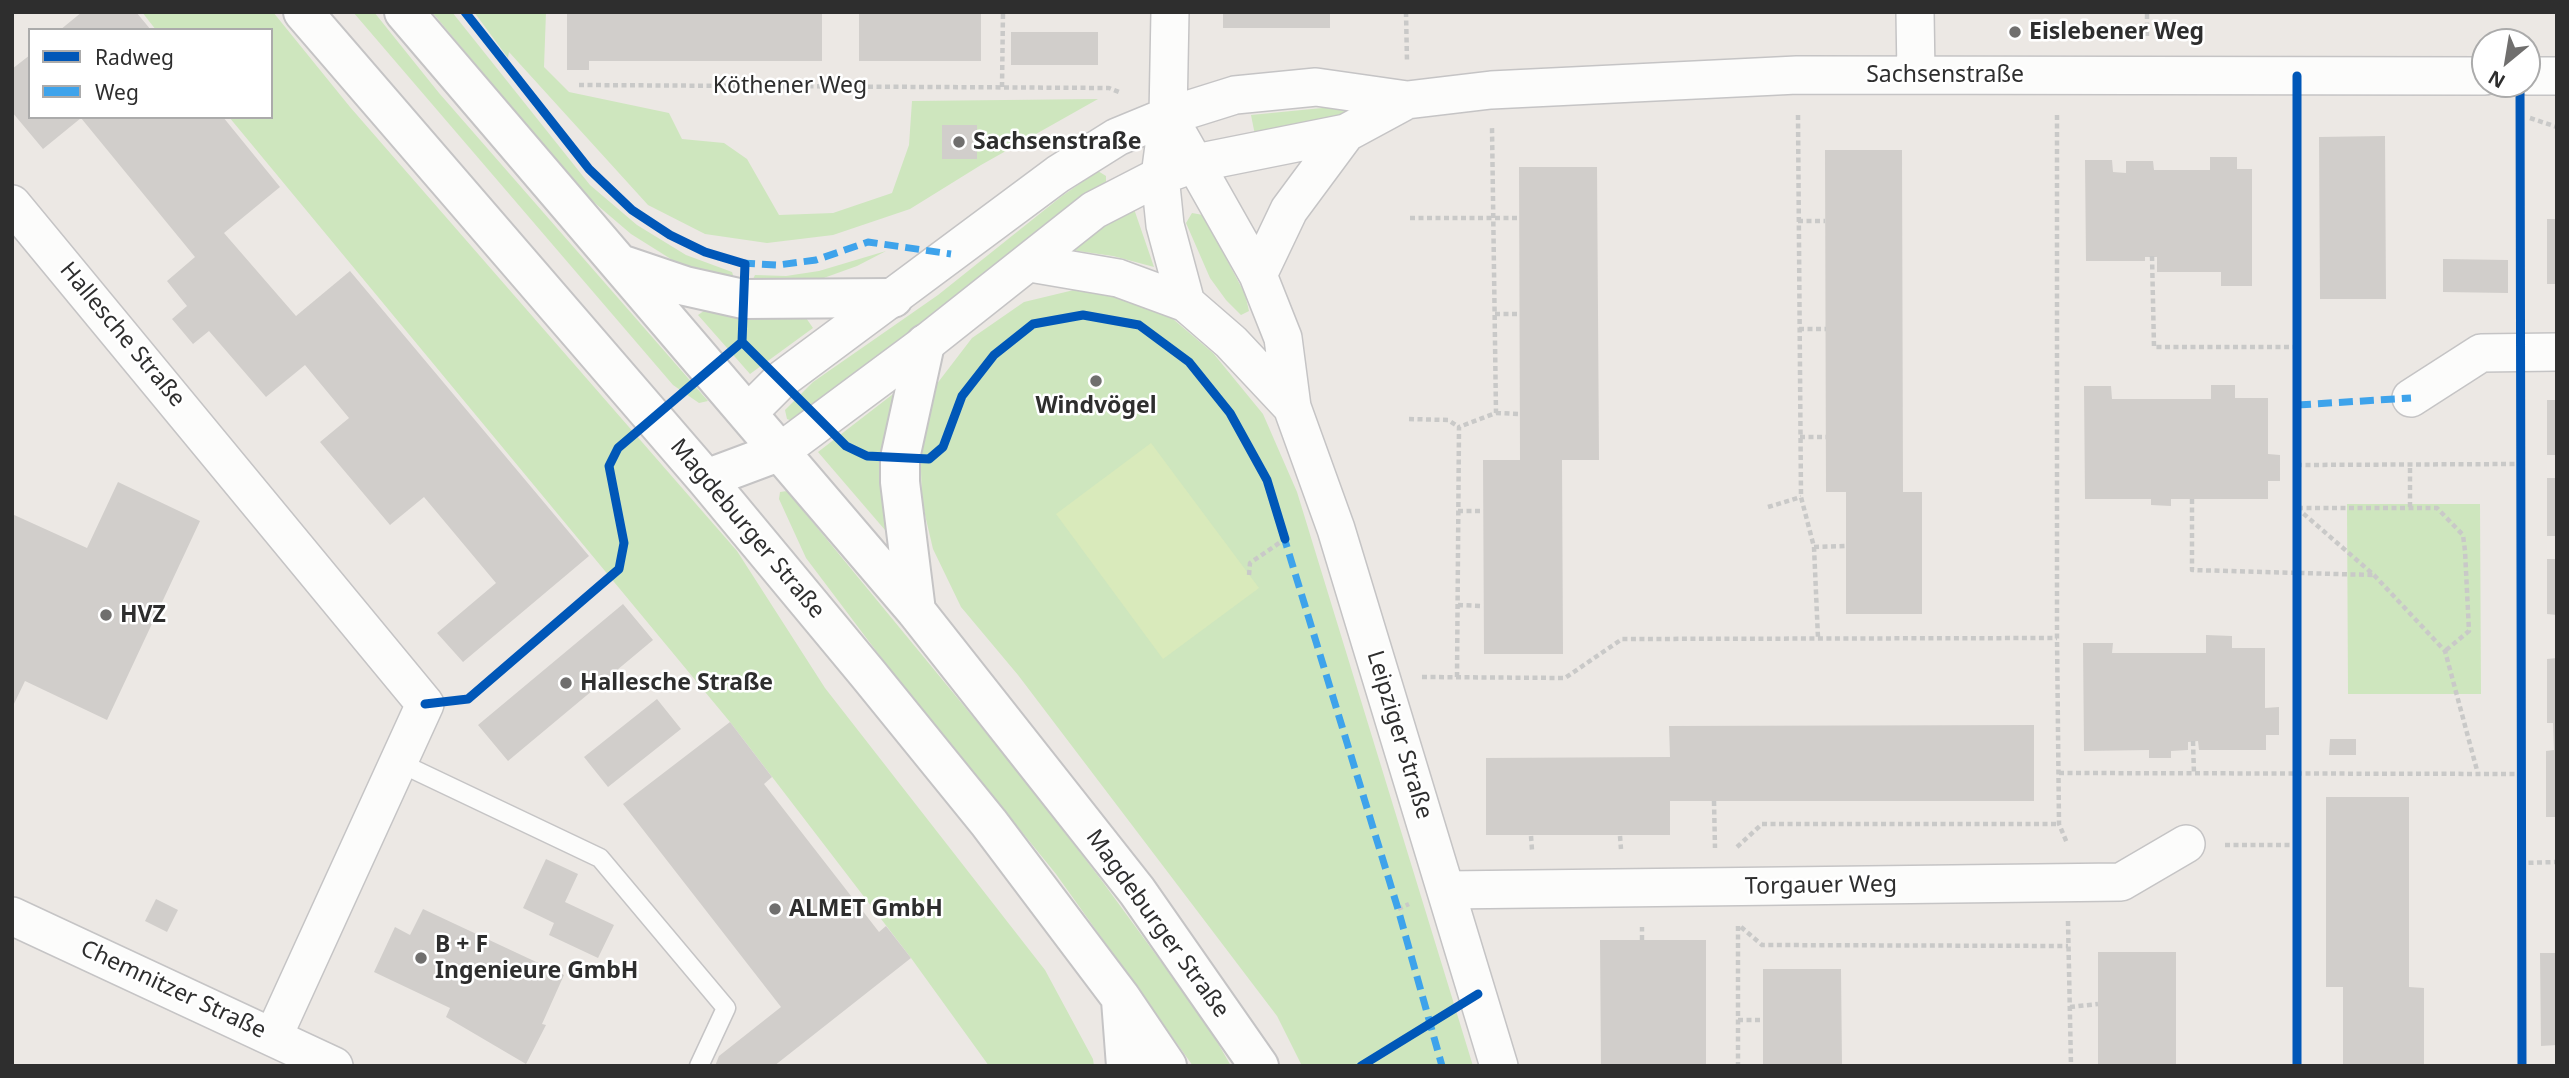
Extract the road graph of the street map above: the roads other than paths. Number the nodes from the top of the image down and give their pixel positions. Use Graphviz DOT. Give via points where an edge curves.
graph roads {
  1 [pos="303,12"];
  2 [pos="404,12"];
  3 [pos="1170,12"];
  4 [pos="1915,12"];
  5 [pos="1916,75"];
  6 [pos="2471,76"];
  7 [pos="1407,100"];
  8 [pos="1168,116"];
  9 [pos="1346,133"];
  10 [pos="1196,163"];
  11 [pos="1160,176"];
  12 [pos="12,204"];
  13 [pos="617,263"];
  14 [pos="1030,263"];
  15 [pos="1258,275"];
  16 [pos="893,298"];
  17 [pos="1186,303"];
  18 [pos="925,344"];
  19 [pos="2557,352"];
  20 [pos="2411,398"];
  21 [pos="1292,407"];
  22 [pos="748,413"];
  23 [pos="781,451"];
  24 [pos="706,479"];
  25 [pos="916,611"];
  26 [pos="398,762"];
  27 [pos="2186,844"];
  28 [pos="1446,890"];
  29 [pos="12,916"];
  30 [pos="1121,998"];
  31 [pos="273,1037"];
  32 [pos="334,1066"];
  33 [pos="699,1066"];
  34 [pos="1126,1066"];
  35 [pos="1167,1066"];
  36 [pos="1259,1066"];
  37 [pos="1499,1066"];
  1 -- 24 [label="main road, Magdeburger Straße"];
  2 -- 13 [label="main road, Magdeburger Straße"];
  3 -- 8 [label="street"];
  4 -- 5 [label="street"];
  5 -- 6 [label="street, Sachsenstraße"];
  5 -- 7 [label="street, Sachsenstraße" via="1665,80"];
  7 -- 8 [label="street, Sachsenstraße" via="1316,87 1236,95"];
  7 -- 9 [label="street, Sachsenstraße"];
  8 -- 10 [label="street, Leipziger Straße"];
  8 -- 11 [label="street"];
  8 -- 16 [label="street, Sachsenstraße" via="1117,137 1058,174"];
  9 -- 10 [label="street, Sachsenstraße"];
  9 -- 15 [label="street" via="1289,210"];
  10 -- 11 [label="street, Sachsenstraße"];
  10 -- 15 [label="street, Leipziger Straße"];
  11 -- 14 [label="street, Sachsenstraße" via="1094,210"];
  11 -- 17 [label="street" via="1165,225"];
  12 -- 26 [label="street, Hallesche Straße" via="425,704"];
  13 -- 16 [label="main road" via="743,299"];
  13 -- 22 [label="main road, Magdeburger Straße"];
  14 -- 17 [label="street, Leipziger Straße" via="1118,278"];
  14 -- 18 [label="street, Sachsenstraße"];
  15 -- 21 [label="street, Leipziger Straße" via="1283,338"];
  16 -- 22 [label="street, Sachsenstraße" via="781,380"];
  17 -- 21 [label="street, Leipziger Straße" via="1231,342"];
  18 -- 23 [label="street, Sachsenstraße"];
  18 -- 25 [label="main road" via="900,458"];
  19 -- 20 [label="street" via="2481,353"];
  21 -- 28 [label="street, Leipziger Straße" via="1332,517"];
  22 -- 23 [label="main road, Magdeburger Straße"];
  22 -- 24 [label="main road"];
  23 -- 24 [label="main road"];
  23 -- 25 [label="main road, Magdeburger Straße"];
  24 -- 30 [label="main road, Magdeburger Straße" via="971,802"];
  25 -- 36 [label="main road, Magdeburger Straße" via="1137,891"];
  26 -- 31 [label="street, Hallesche Straße"];
  26 -- 33 [label="lane" via="600,858 726,1009"];
  27 -- 28 [label="street, Torgauer Weg" via="2121,882"];
  28 -- 37 [label="street, Leipziger Straße"];
  29 -- 31 [label="street, Chemnitzer Straße"];
  30 -- 34 [label="main road"];
  30 -- 35 [label="main road, Magdeburger Straße"];
  31 -- 32 [label="street, Chemnitzer Straße"];
}
